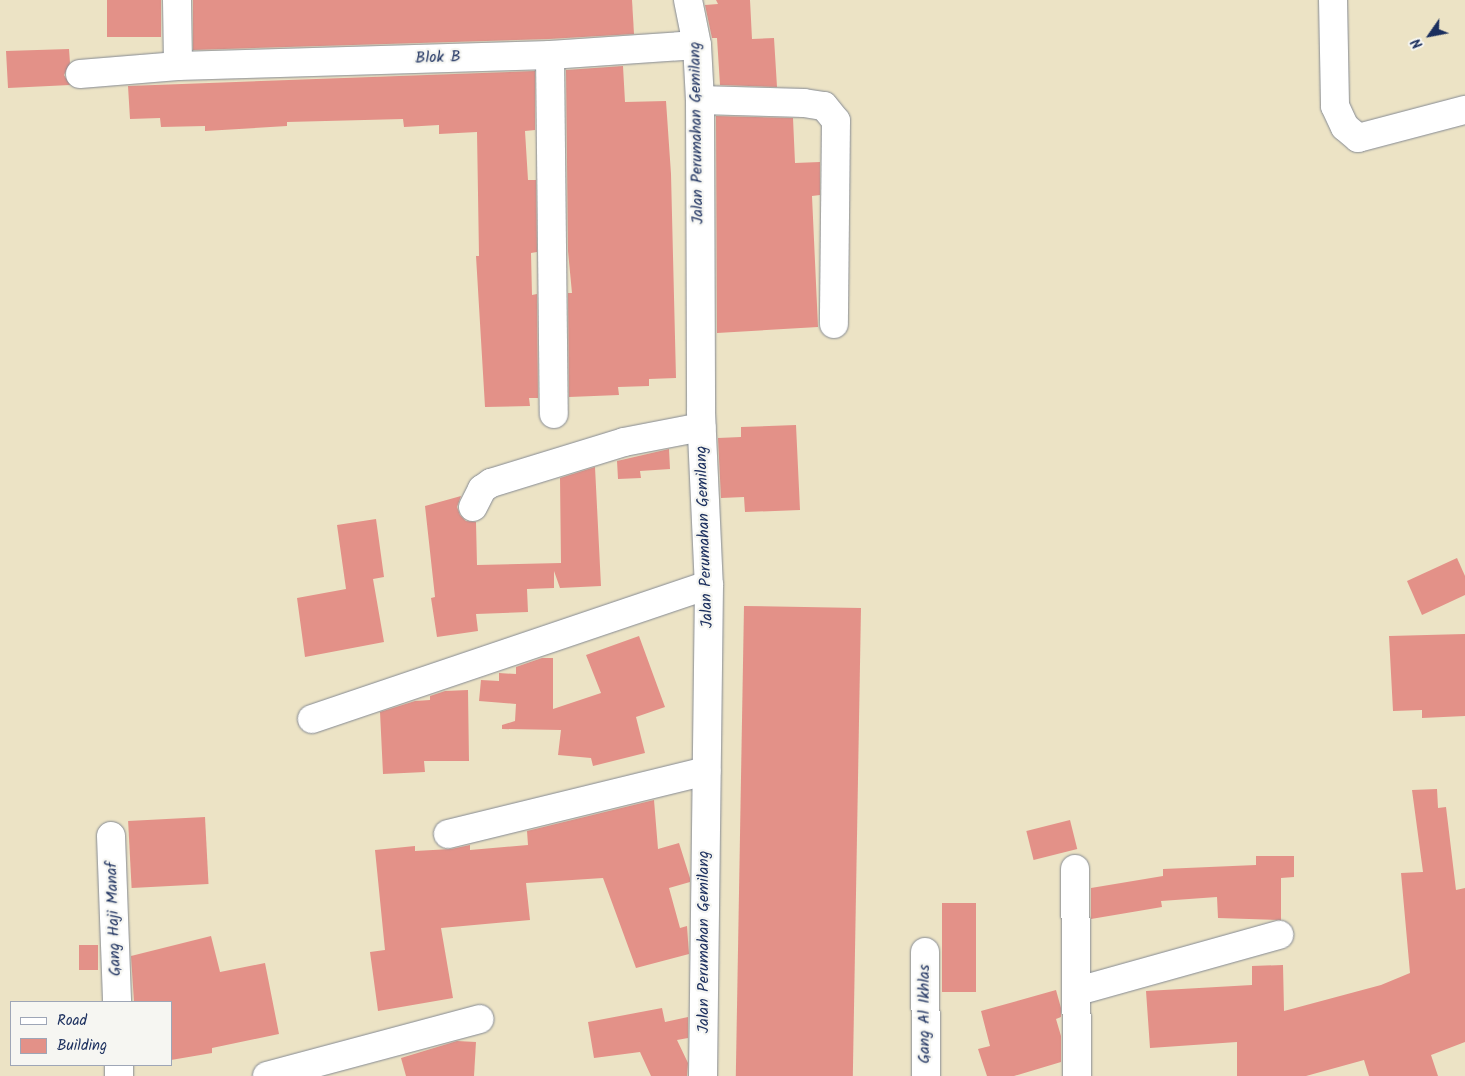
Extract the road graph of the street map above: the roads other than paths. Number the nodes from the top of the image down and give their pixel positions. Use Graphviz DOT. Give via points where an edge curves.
graph roads {
  1 [pos="177,0"];
  2 [pos="688,0"];
  3 [pos="1333,0"];
  4 [pos="698,45"];
  5 [pos="550,55"];
  6 [pos="178,66"];
  7 [pos="80,74"];
  8 [pos="700,100"];
  9 [pos="1465,110"];
  10 [pos="834,324"];
  11 [pos="702,409"];
  12 [pos="554,414"];
  13 [pos="473,507"];
  14 [pos="709,584"];
  15 [pos="312,719"];
  16 [pos="706,771"];
  17 [pos="448,834"];
  18 [pos="111,836"];
  19 [pos="1075,869"];
  20 [pos="1279,935"];
  21 [pos="925,952"];
  22 [pos="1078,991"];
  23 [pos="117,1001"];
  24 [pos="479,1019"];
  25 [pos="267,1076"];
  26 [pos="703,1076"];
  27 [pos="926,1076"];
  28 [pos="1077,1076"];
  1 -- 6 [label="street"];
  2 -- 4 [label="street, Jalan Perumahan Gemilang"];
  3 -- 9 [label="street" via="1335,106 1345,127 1358,138"];
  4 -- 5 [label="street, Blok B"];
  4 -- 8 [label="street, Jalan Perumahan Gemilang"];
  5 -- 6 [label="street, Blok B"];
  5 -- 12 [label="street"];
  6 -- 7 [label="street, Blok B"];
  8 -- 10 [label="street" via="824,106 836,122"];
  8 -- 11 [label="street, Jalan Perumahan Gemilang"];
  11 -- 13 [label="street" via="624,442 490,483 482,489"];
  11 -- 14 [label="street, Jalan Perumahan Gemilang"];
  14 -- 15 [label="street"];
  14 -- 16 [label="street, Jalan Perumahan Gemilang"];
  16 -- 17 [label="street"];
  16 -- 26 [label="street, Jalan Perumahan Gemilang"];
  18 -- 23 [label="street, Gang Haji Manaf"];
  19 -- 22 [label="street"];
  20 -- 22 [label="street"];
  21 -- 27 [label="street, Gang Al Ikhlas"];
  22 -- 28 [label="street"];
  24 -- 25 [label="street"];
}
